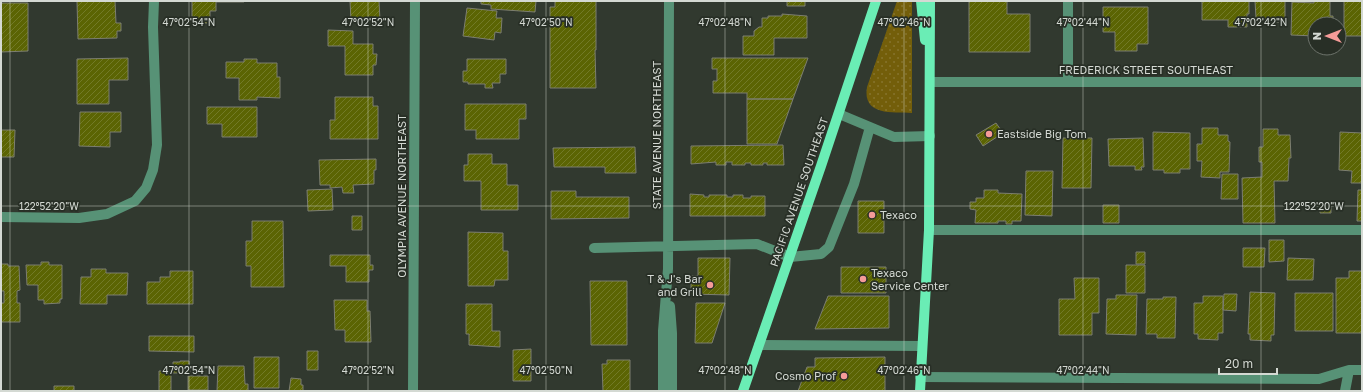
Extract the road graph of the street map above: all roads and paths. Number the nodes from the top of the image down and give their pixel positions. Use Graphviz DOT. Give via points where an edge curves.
graph roads {
  1 [pos="154,1"];
  2 [pos="415,1"];
  3 [pos="669,1"];
  4 [pos="876,1"];
  5 [pos="921,1"];
  6 [pos="930,1"];
  7 [pos="1068,1"];
  8 [pos="930,82"];
  9 [pos="1068,82"];
  10 [pos="1362,82"];
  11 [pos="838,114"];
  12 [pos="870,127"];
  13 [pos="930,136"];
  14 [pos="1,217"];
  15 [pos="929,230"];
  16 [pos="1362,230"];
  17 [pos="669,247"];
  18 [pos="594,248"];
  19 [pos="790,257"];
  20 [pos="668,268"];
  21 [pos="759,345"];
  22 [pos="922,346"];
  23 [pos="751,367"];
  24 [pos="1349,370"];
  25 [pos="1362,370"];
  26 [pos="920,377"];
  27 [pos="413,391"];
  28 [pos="663,391"];
  29 [pos="672,391"];
  30 [pos="739,391"];
  31 [pos="743,391"];
  32 [pos="920,391"];
  33 [pos="1345,391"];
  1 -- 14 [label="street" via="157,145 153,170 146,188 136,201 108,214 79,218"];
  2 -- 27 [label="street, OLYMPIA AVENUE NORTHEAST"];
  3 -- 17 [label="street, STATE AVENUE NORTHEAST"];
  4 -- 11 [label="main road, PACIFIC AVENUE SOUTHEAST"];
  5 -- 8 [label="main road"];
  6 -- 8 [label="main road"];
  7 -- 9 [label="street"];
  8 -- 9 [label="street, FREDERICK STREET SOUTHEAST"];
  8 -- 13 [label="main road"];
  9 -- 10 [label="street, FREDERICK STREET SOUTHEAST"];
  11 -- 12 [label="street"];
  11 -- 19 [label="main road, PACIFIC AVENUE SOUTHEAST"];
  12 -- 13 [label="street" via="894,136"];
  12 -- 19 [label="street" via="854,184 829,247 822,254"];
  13 -- 15 [label="main road"];
  15 -- 16 [label="street"];
  15 -- 22 [label="main road"];
  17 -- 18 [label="street"];
  17 -- 19 [label="street" via="757,244"];
  17 -- 20 [label="street, STATE AVENUE NORTHEAST"];
  19 -- 21 [label="main road, PACIFIC AVENUE SOUTHEAST"];
  20 -- 28 [label="street, STATE AVENUE NORTHEAST" via="663,331"];
  20 -- 29 [label="street, STATE AVENUE NORTHEAST"];
  21 -- 22 [label="street"];
  21 -- 23 [label="main road, PACIFIC AVENUE SOUTHEAST"];
  22 -- 26 [label="main road"];
  23 -- 30 [label="main road"];
  23 -- 31 [label="main road, PACIFIC AVENUE SOUTHEAST"];
  24 -- 25 [label="street"];
  24 -- 26 [label="street" via="1319,379"];
  24 -- 33 [label="street"];
  26 -- 32 [label="main road"];
}
